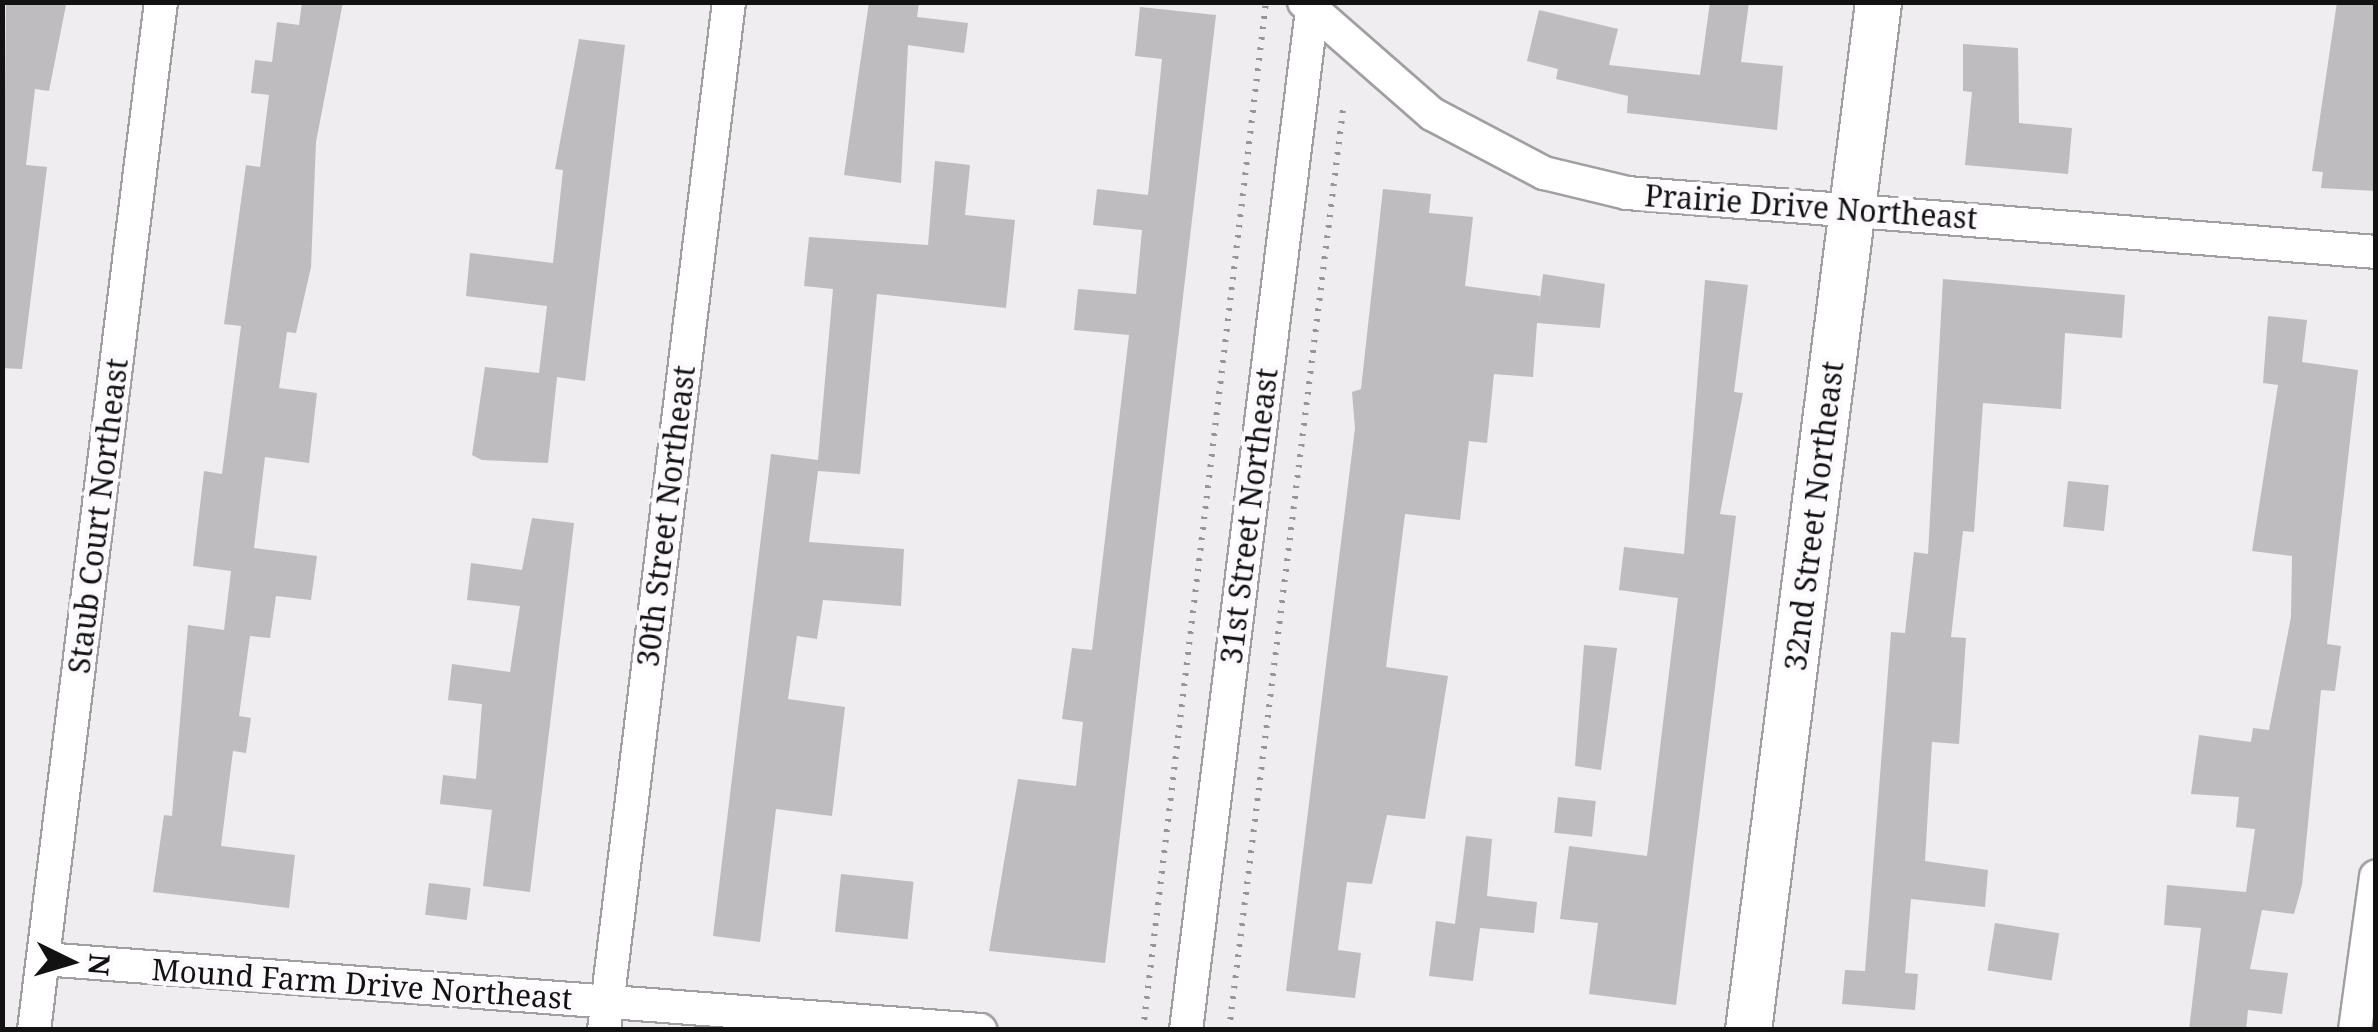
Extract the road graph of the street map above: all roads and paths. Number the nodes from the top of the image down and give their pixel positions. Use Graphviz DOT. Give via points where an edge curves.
graph roads {
  1 [pos="161,2"];
  2 [pos="729,2"];
  3 [pos="1266,2"];
  4 [pos="1878,2"];
  5 [pos="1309,5"];
  6 [pos="1343,109"];
  7 [pos="1854,209"];
  8 [pos="2376,252"];
  9 [pos="2376,876"];
  10 [pos="43,959"];
  11 [pos="605,1016"];
  12 [pos="34,1030"];
  13 [pos="980,1030"];
  14 [pos="1144,1030"];
  15 [pos="1186,1030"];
  16 [pos="1229,1030"];
  17 [pos="1748,1030"];
  18 [pos="2356,1030"];
  1 -- 10 [label="street, Staub Court Northeast"];
  2 -- 11 [label="street, 30th Street Northeast"];
  3 -- 14 [label="path"];
  4 -- 7 [label="main road, 32nd Street Northeast"];
  5 -- 7 [label="street, Prairie Drive Northeast" via="1432,114 1544,173 1626,193"];
  5 -- 15 [label="street, 31st Street Northeast"];
  6 -- 16 [label="path"];
  7 -- 8 [label="street, Prairie Drive Northeast"];
  7 -- 17 [label="main road, 32nd Street Northeast"];
  9 -- 18 [label="street"];
  10 -- 11 [label="street, Mound Farm Drive Northeast"];
  10 -- 12 [label="street, Staub Court Northeast"];
  11 -- 13 [label="street, Mound Farm Drive Northeast"];
}
